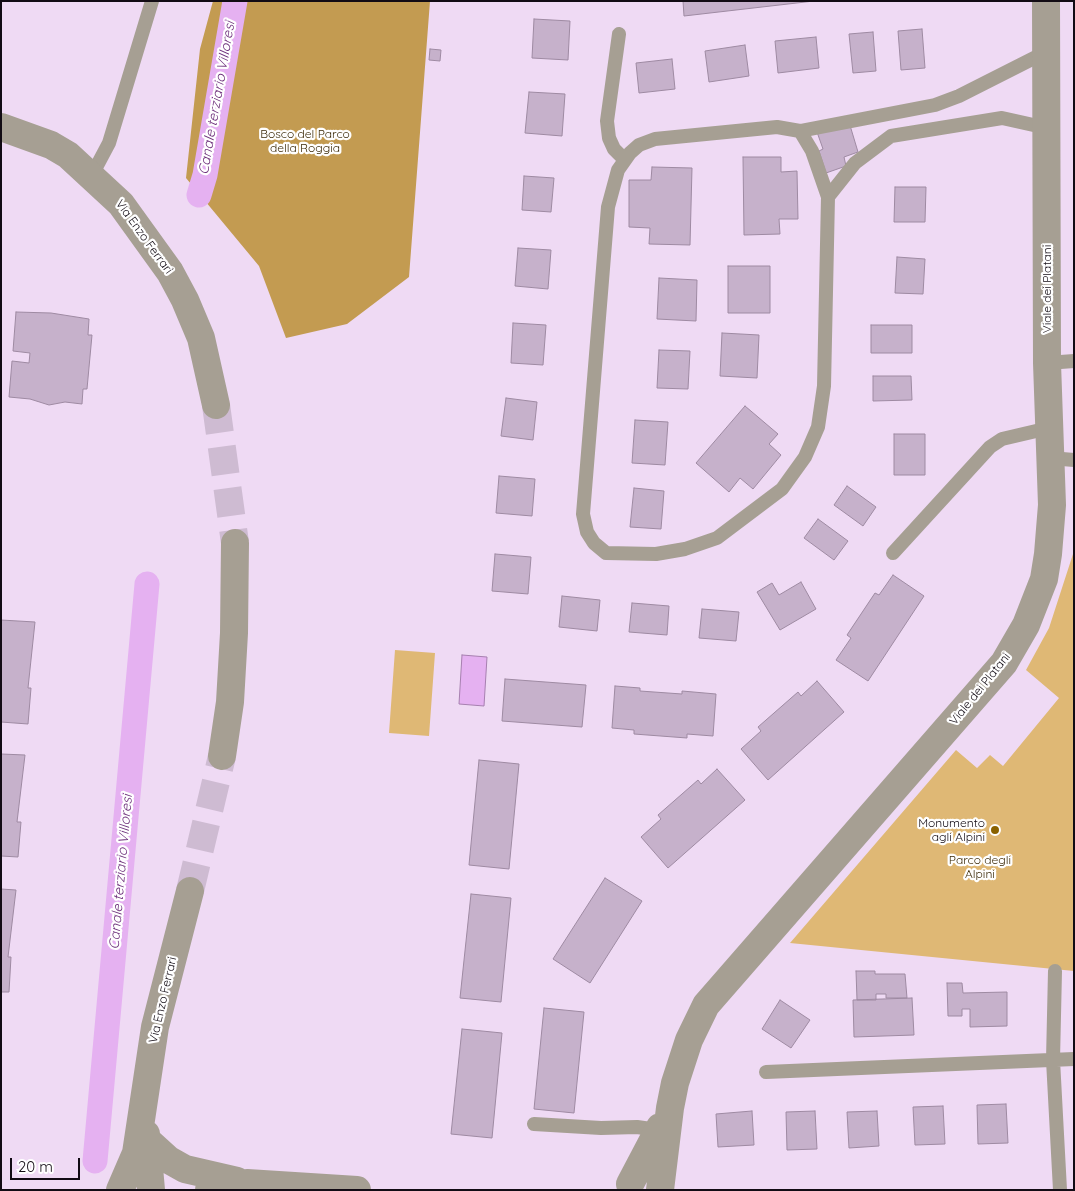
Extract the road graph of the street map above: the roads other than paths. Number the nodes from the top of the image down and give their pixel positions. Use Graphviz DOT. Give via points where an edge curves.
graph roads {
  1 [pos="152,1"];
  2 [pos="1046,1"];
  3 [pos="619,34"];
  4 [pos="1046,52"];
  5 [pos="1,127"];
  6 [pos="1047,128"];
  7 [pos="800,131"];
  8 [pos="624,159"];
  9 [pos="92,175"];
  10 [pos="828,197"];
  11 [pos="1061,362"];
  12 [pos="216,405"];
  13 [pos="1049,428"];
  14 [pos="1062,459"];
  15 [pos="235,543"];
  16 [pos="893,553"];
  17 [pos="222,756"];
  18 [pos="190,891"];
  19 [pos="1055,971"];
  20 [pos="1074,1059"];
  21 [pos="1053,1060"];
  22 [pos="766,1072"];
  23 [pos="144,1111"];
  24 [pos="664,1119"];
  25 [pos="534,1124"];
  26 [pos="147,1140"];
  27 [pos="247,1183"];
  28 [pos="624,1187"];
  29 [pos="120,1190"];
  30 [pos="152,1190"];
  31 [pos="209,1190"];
  32 [pos="357,1190"];
  33 [pos="658,1190"];
  34 [pos="1060,1190"];
  1 -- 9 [label="lane" via="109,143"];
  2 -- 4 [label="street, Viale dei Platani"];
  3 -- 8 [label="lane" via="607,122 614,149"];
  4 -- 6 [label="street, Viale dei Platani"];
  4 -- 7 [label="lane" via="935,105"];
  5 -- 9 [label="street, Via Enzo Ferrari" via="51,145"];
  6 -- 10 [label="lane" via="1002,118 891,136 855,163"];
  6 -- 11 [label="street, Viale dei Platani"];
  7 -- 8 [label="lane" via="777,127 655,139 639,145"];
  7 -- 10 [label="lane" via="812,151"];
  8 -- 10 [label="lane" via="611,190 608,207 583,514 594,544 606,553 656,554 685,549 717,538 782,489 805,457 818,427 824,386"];
  9 -- 12 [label="street, Via Enzo Ferrari" via="121,204 174,279 201,338"];
  11 -- 13 [label="street, Viale dei Platani"];
  13 -- 14 [label="street, Viale dei Platani"];
  13 -- 16 [label="lane" via="1002,439 990,447"];
  14 -- 24 [label="street, Viale dei Platani" via="1052,505 1048,554 1038,596 1018,641 986,684 706,1005 681,1061"];
  15 -- 17 [label="street" via="231,682"];
  18 -- 23 [label="street, Via Enzo Ferrari" via="155,1027"];
  19 -- 21 [label="lane"];
  20 -- 21 [label="lane"];
  21 -- 22 [label="lane"];
  21 -- 34 [label="lane"];
  23 -- 26 [label="street, Via Enzo Ferrari"];
  23 -- 29 [label="street, Via Enzo Ferrari" via="136,1153"];
  24 -- 25 [label="lane" via="637,1127"];
  24 -- 28 [label="street, Viale dei Platani"];
  24 -- 33 [label="street, Viale dei Platani"];
  26 -- 27 [label="street" via="169,1160 185,1169"];
  26 -- 30 [label="street, Via Enzo Ferrari"];
  27 -- 31 [label="street"];
  27 -- 32 [label="street"];
  28 -- 33 [label="street" via="648,1185"];
}
